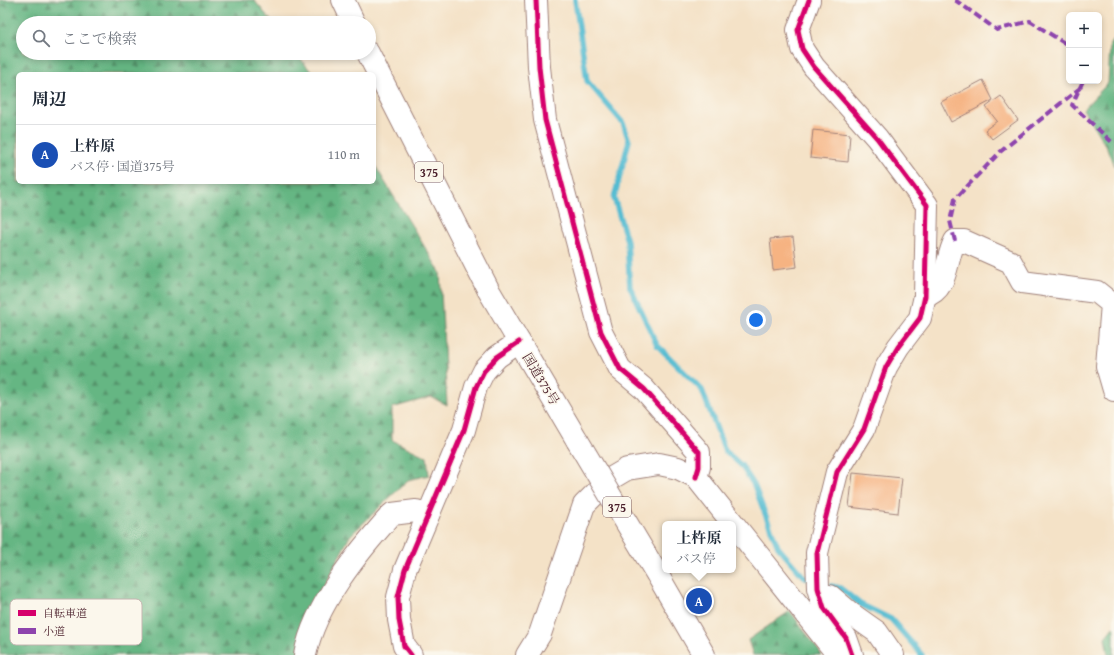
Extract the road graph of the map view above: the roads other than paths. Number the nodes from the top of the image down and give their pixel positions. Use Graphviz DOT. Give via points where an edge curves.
graph roads {
  1 [pos="343,0"];
  2 [pos="536,0"];
  3 [pos="809,0"];
  4 [pos="351,16"];
  5 [pos="372,60"];
  6 [pos="925,296"];
  7 [pos="519,342"];
  8 [pos="1114,390"];
  9 [pos="696,477"];
  10 [pos="428,515"];
  11 [pos="731,521"];
  12 [pos="736,527"];
  13 [pos="819,586"];
  14 [pos="305,655"];
  15 [pos="411,655"];
  16 [pos="527,655"];
  17 [pos="704,655"];
  18 [pos="838,655"];
  19 [pos="852,655"];
  20 [pos="893,655"];
  1 -- 4 [label="main road"];
  2 -- 9 [label="main road" via="545,120 601,332 620,369 644,389 699,452"];
  3 -- 6 [label="main road" via="798,30 802,49 877,138 928,205"];
  5 -- 7 [label="main road, 国道375号 / 375" via="489,291"];
  6 -- 8 [label="main road" via="934,293 945,277 950,249 955,241 964,241 1011,262 1022,282 1097,292 1112,304 1107,366"];
  6 -- 13 [label="main road" via="920,318 898,346 886,367 864,429 837,472 818,553"];
  7 -- 10 [label="main road" via="497,357 484,370 464,430"];
  7 -- 17 [label="main road, 国道375号 / 375, bridge"];
  9 -- 11 [label="main road"];
  9 -- 16 [label="main road" via="678,468 660,464 626,469 610,479 584,504 540,634"];
  10 -- 14 [label="main road" via="416,511 392,514 366,542 322,610"];
  10 -- 15 [label="main road" via="405,570 398,597 404,646"];
  12 -- 18 [label="main road"];
  13 -- 19 [label="main road" via="824,608 846,638"];
  13 -- 20 [label="main road" via="877,632"];
}
